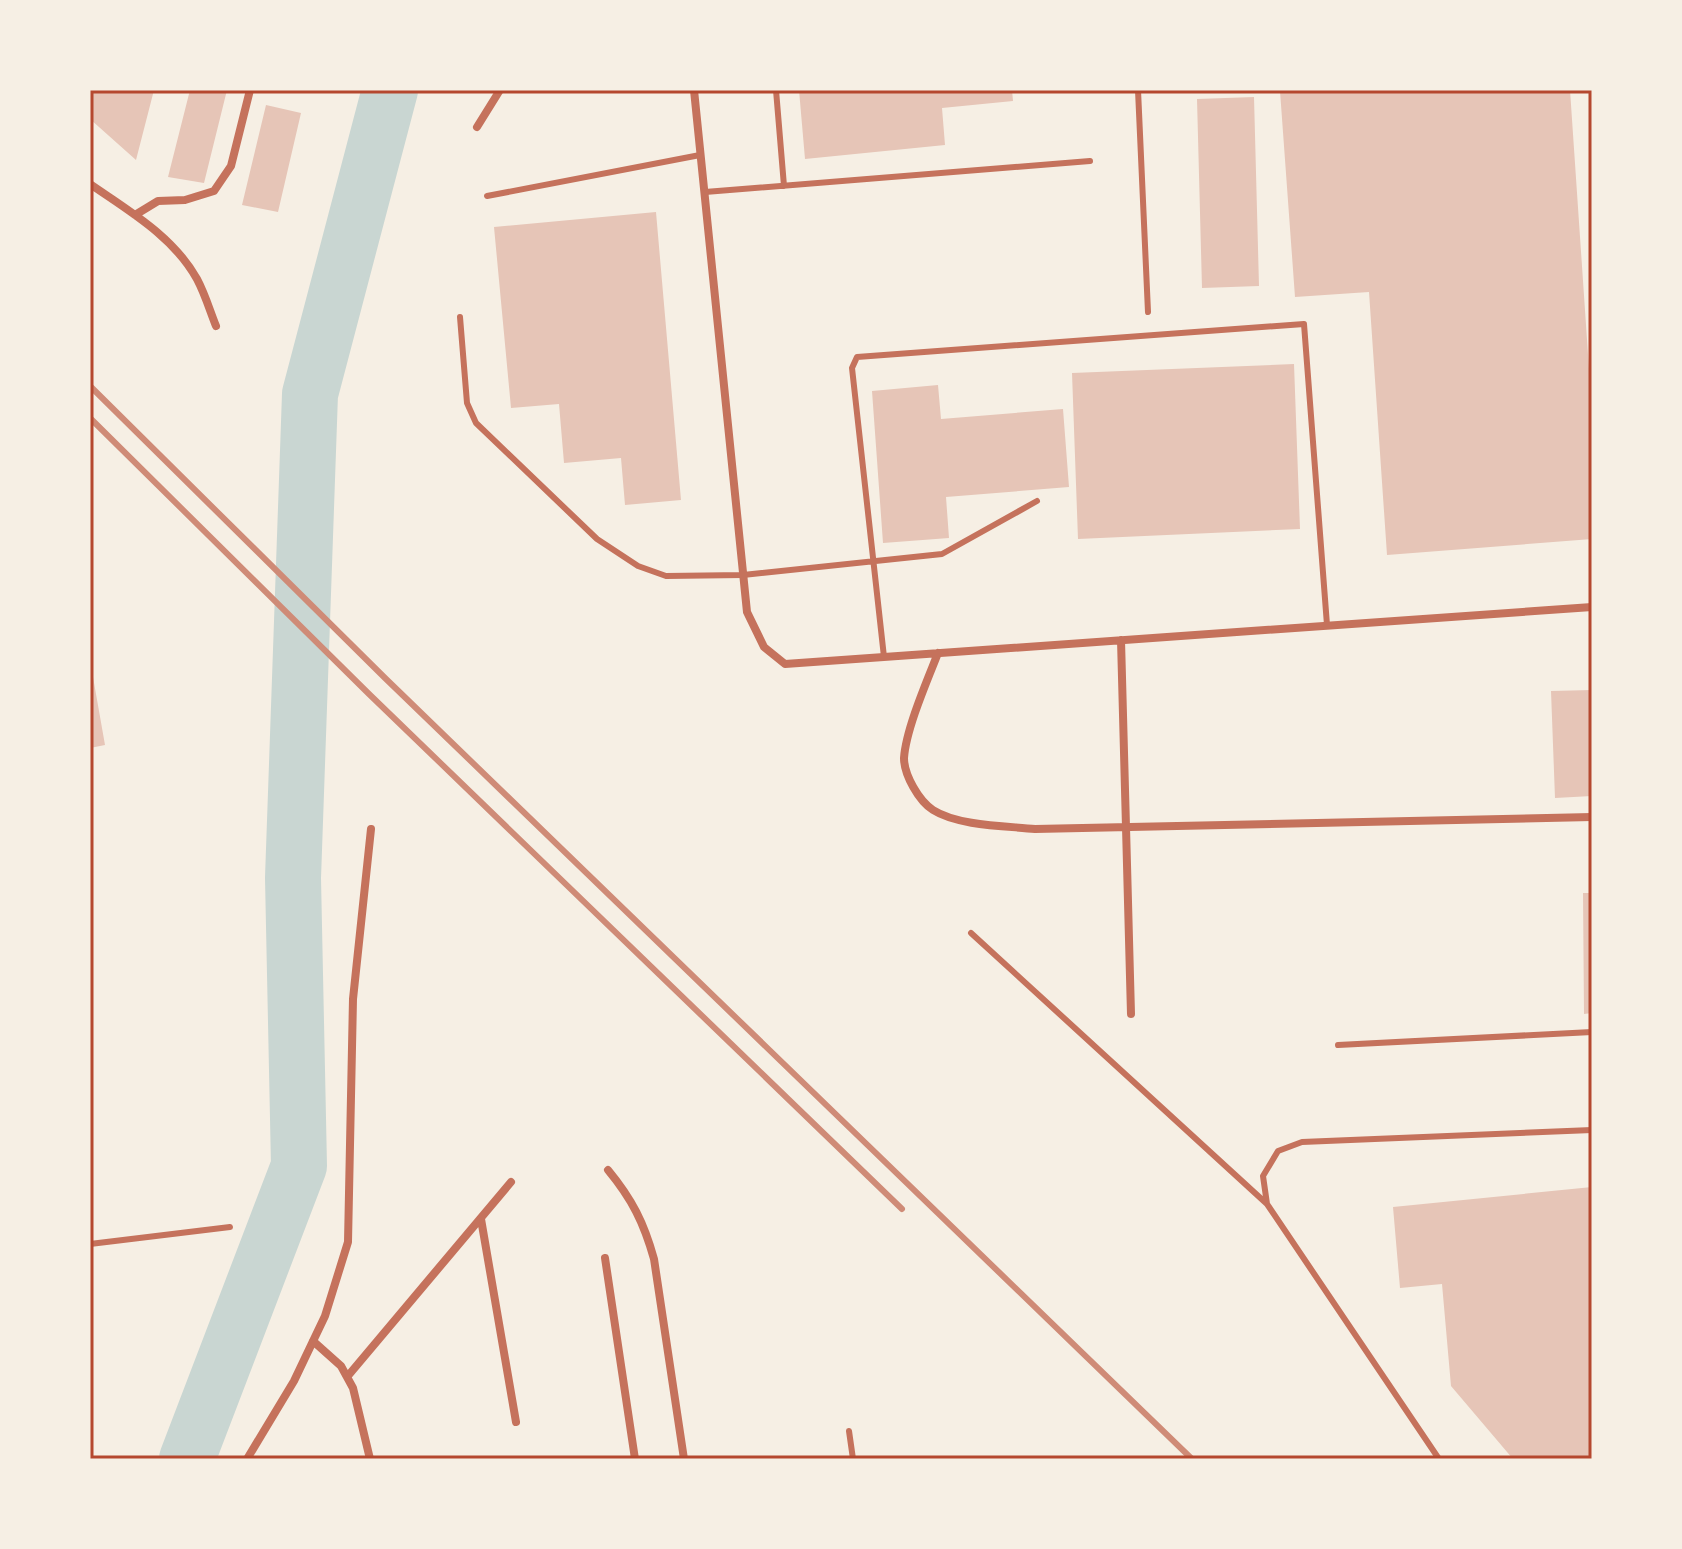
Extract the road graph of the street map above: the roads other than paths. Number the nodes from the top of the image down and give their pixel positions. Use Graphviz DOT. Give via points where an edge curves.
graph roads {
  1 [pos="250,90"];
  2 [pos="500,90"];
  3 [pos="694,90"];
  4 [pos="776,90"];
  5 [pos="1138,90"];
  6 [pos="477,127"];
  7 [pos="700,155"];
  8 [pos="1090,161"];
  9 [pos="90,184"];
  10 [pos="784,186"];
  11 [pos="705,192"];
  12 [pos="487,196"];
  13 [pos="135,215"];
  14 [pos="1148,312"];
  15 [pos="460,317"];
  16 [pos="216,326"];
  17 [pos="1037,501"];
  18 [pos="873,560"];
  19 [pos="743,575"];
  20 [pos="1592,607"];
  21 [pos="1327,625"];
  22 [pos="1121,640"];
  23 [pos="938,653"];
  24 [pos="884,657"];
  25 [pos="1592,817"];
  26 [pos="1125,827"];
  27 [pos="371,829"];
  28 [pos="971,933"];
  29 [pos="1131,1014"];
  30 [pos="1592,1032"];
  31 [pos="1338,1045"];
  32 [pos="1592,1130"];
  33 [pos="608,1170"];
  34 [pos="511,1182"];
  35 [pos="1267,1204"];
  36 [pos="481,1219"];
  37 [pos="230,1227"];
  38 [pos="90,1244"];
  39 [pos="605,1258"];
  40 [pos="313,1341"];
  41 [pos="347,1377"];
  42 [pos="516,1422"];
  43 [pos="849,1431"];
  44 [pos="247,1459"];
  45 [pos="370,1459"];
  46 [pos="635,1459"];
  47 [pos="684,1459"];
  48 [pos="853,1459"];
  49 [pos="1439,1459"];
  1 -- 13 [label="street" via="231,166 214,191 158,201"];
  2 -- 6 [label="street"];
  3 -- 7 [label="street"];
  4 -- 10 [label="lane"];
  5 -- 14 [label="lane"];
  7 -- 11 [label="street"];
  7 -- 12 [label="lane"];
  8 -- 10 [label="lane"];
  9 -- 13 [label="street"];
  10 -- 11 [label="lane"];
  11 -- 19 [label="street"];
  13 -- 16 [label="street" via="178,251 198,280"];
  15 -- 19 [label="lane" via="467,403 476,423 597,539 638,566 666,576"];
  17 -- 18 [label="lane" via="942,554"];
  18 -- 19 [label="lane"];
  18 -- 21 [label="lane" via="852,368 857,357 1304,324"];
  18 -- 24 [label="lane"];
  19 -- 24 [label="street" via="752,624 764,647 785,664"];
  20 -- 21 [label="street"];
  21 -- 22 [label="street"];
  22 -- 23 [label="street"];
  22 -- 26 [label="street"];
  23 -- 24 [label="street"];
  23 -- 26 [label="street" via="904,760 914,790 933,810 965,821 1035,829"];
  25 -- 26 [label="street"];
  26 -- 29 [label="street"];
  27 -- 40 [label="street" via="353,999 348,1242"];
  28 -- 35 [label="lane"];
  30 -- 31 [label="lane"];
  32 -- 35 [label="lane" via="1302,1142 1278,1151 1263,1176"];
  33 -- 47 [label="street" via="647,1231"];
  34 -- 36 [label="street"];
  35 -- 49 [label="lane"];
  36 -- 41 [label="street"];
  36 -- 42 [label="street"];
  37 -- 38 [label="lane"];
  39 -- 46 [label="street"];
  40 -- 41 [label="street"];
  40 -- 44 [label="street"];
  41 -- 45 [label="street"];
  43 -- 48 [label="lane"];
}
